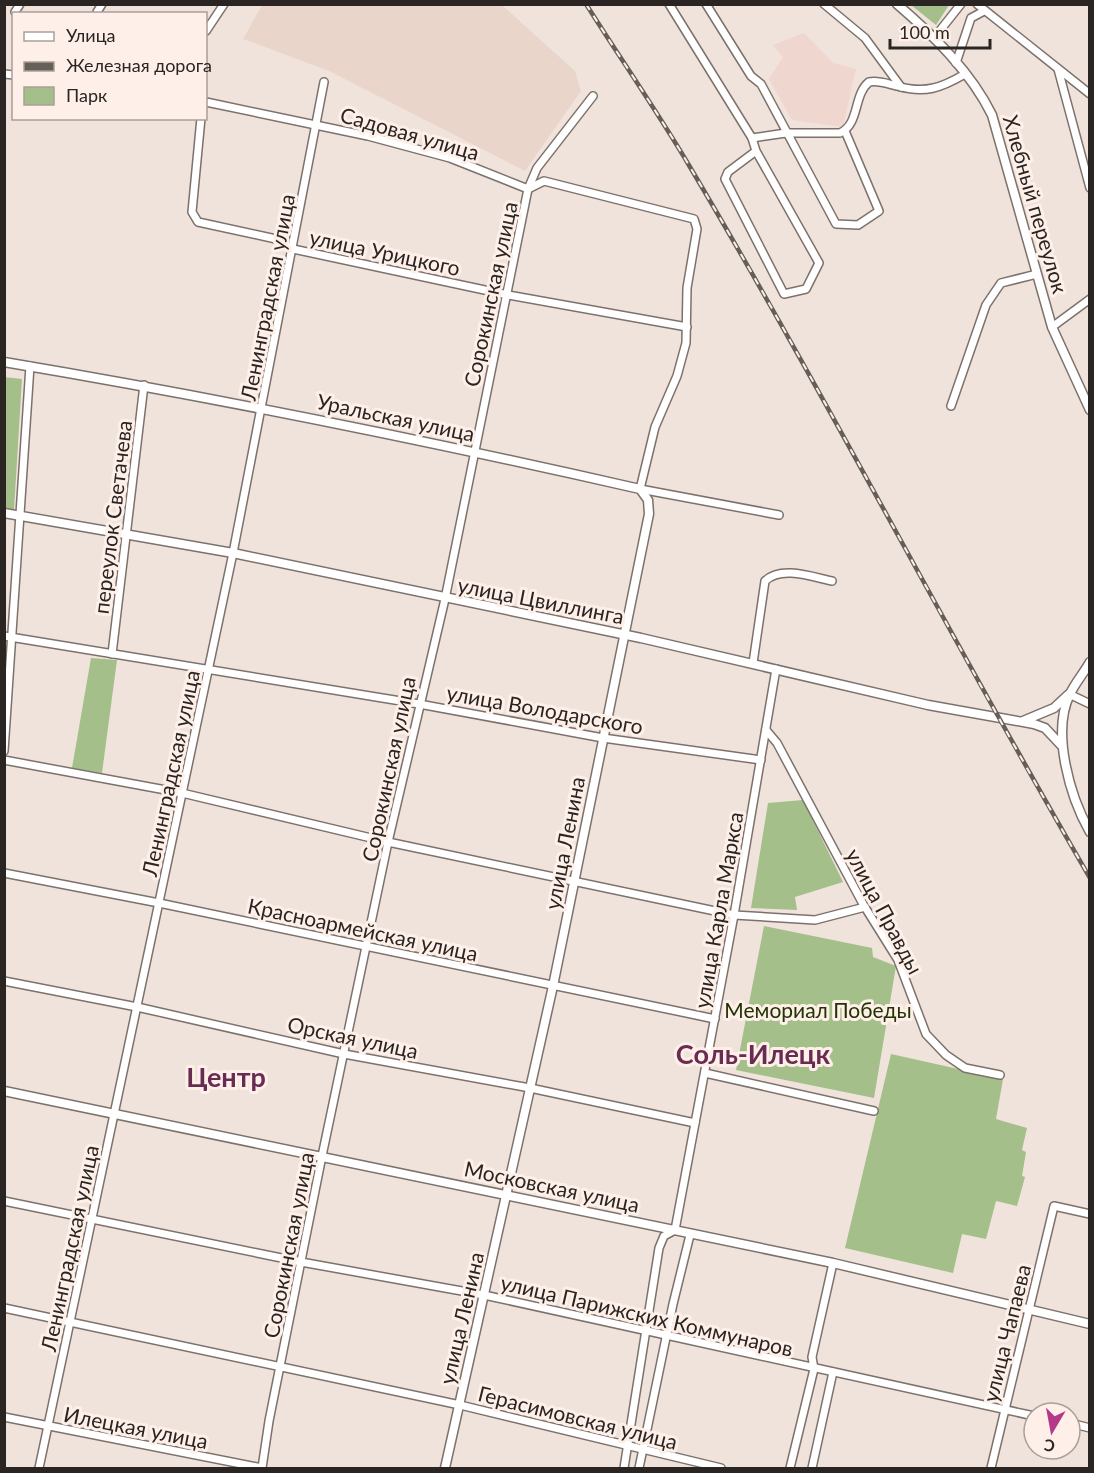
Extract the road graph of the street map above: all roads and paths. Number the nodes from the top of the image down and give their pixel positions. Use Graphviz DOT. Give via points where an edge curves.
graph roads {
  1 [pos="20,4"];
  2 [pos="102,4"];
  3 [pos="224,4"];
  4 [pos="669,4"];
  5 [pos="706,4"];
  6 [pos="824,4"];
  7 [pos="897,4"];
  8 [pos="961,4"];
  9 [pos="977,4"];
  10 [pos="984,11"];
  11 [pos="15,12"];
  12 [pos="97,12"];
  13 [pos="956,12"];
  14 [pos="969,22"];
  15 [pos="207,30"];
  16 [pos="934,39"];
  17 [pos="956,63"];
  18 [pos="1058,69"];
  19 [pos="965,74"];
  20 [pos="324,82"];
  21 [pos="901,87"];
  22 [pos="1089,94"];
  23 [pos="593,96"];
  24 [pos="207,102"];
  25 [pos="201,120"];
  26 [pos="317,126"];
  27 [pos="845,131"];
  28 [pos="786,133"];
  29 [pos="752,138"];
  30 [pos="756,151"];
  31 [pos="1089,188"];
  32 [pos="528,189"];
  33 [pos="293,249"];
  34 [pos="1037,274"];
  35 [pos="508,295"];
  36 [pos="1089,300"];
  37 [pos="687,327"];
  38 [pos="1052,327"];
  39 [pos="4,362"];
  40 [pos="30,366"];
  41 [pos="144,385"];
  42 [pos="951,406"];
  43 [pos="262,407"];
  44 [pos="1089,410"];
  45 [pos="474,451"];
  46 [pos="640,489"];
  47 [pos="4,513"];
  48 [pos="19,515"];
  49 [pos="779,515"];
  50 [pos="126,535"];
  51 [pos="234,552"];
  52 [pos="832,581"];
  53 [pos="445,599"];
  54 [pos="623,635"];
  55 [pos="8,636"];
  56 [pos="112,654"];
  57 [pos="1089,662"];
  58 [pos="753,663"];
  59 [pos="208,669"];
  60 [pos="776,669"];
  61 [pos="1069,694"];
  62 [pos="419,704"];
  63 [pos="1089,704"];
  64 [pos="1022,721"];
  65 [pos="766,730"];
  66 [pos="603,738"];
  67 [pos="1061,745"];
  68 [pos="4,751"];
  69 [pos="4,760"];
  70 [pos="761,760"];
  71 [pos="182,793"];
  72 [pos="1086,822"];
  73 [pos="1089,832"];
  74 [pos="388,842"];
  75 [pos="4,873"];
  76 [pos="575,881"];
  77 [pos="159,903"];
  78 [pos="865,907"];
  79 [pos="734,915"];
  80 [pos="367,948"];
  81 [pos="4,981"];
  82 [pos="553,986"];
  83 [pos="137,1007"];
  84 [pos="715,1019"];
  85 [pos="344,1054"];
  86 [pos="705,1073"];
  87 [pos="1000,1075"];
  88 [pos="530,1088"];
  89 [pos="4,1091"];
  90 [pos="874,1111"];
  91 [pos="116,1112"];
  92 [pos="695,1123"];
  93 [pos="322,1156"];
  94 [pos="507,1194"];
  95 [pos="4,1201"];
  96 [pos="1089,1214"];
  97 [pos="91,1218"];
  98 [pos="675,1230"];
  99 [pos="690,1235"];
  100 [pos="301,1262"];
  101 [pos="833,1263"];
  102 [pos="484,1295"];
  103 [pos="4,1308"];
  104 [pos="1029,1310"];
  105 [pos="68,1322"];
  106 [pos="1089,1324"];
  107 [pos="645,1330"];
  108 [pos="667,1334"];
  109 [pos="280,1366"];
  110 [pos="814,1369"];
  111 [pos="833,1372"];
  112 [pos="460,1405"];
  113 [pos="1005,1409"];
  114 [pos="1022,1413"];
  115 [pos="4,1417"];
  116 [pos="47,1426"];
  117 [pos="628,1447"];
  118 [pos="643,1449"];
  119 [pos="39,1468"];
  120 [pos="262,1468"];
  121 [pos="445,1468"];
  122 [pos="624,1468"];
  123 [pos="639,1468"];
  124 [pos="722,1468"];
  125 [pos="790,1468"];
  126 [pos="812,1468"];
  127 [pos="991,1468"];
  1 -- 11 [label="street"];
  2 -- 12 [label="street"];
  3 -- 15 [label="street"];
  4 -- 29 [label="street"];
  5 -- 28 [label="street" via="760,84"];
  6 -- 21 [label="street" via="865,38"];
  7 -- 16 [label="street, Хлебный переулок"];
  8 -- 13 [label="street"];
  9 -- 10 [label="street"];
  10 -- 14 [label="street"];
  10 -- 18 [label="street"];
  13 -- 14 [label="street"];
  13 -- 16 [label="street"];
  14 -- 17 [label="street"];
  16 -- 17 [label="street, Хлебный переулок"];
  17 -- 19 [label="street, Хлебный переулок"];
  18 -- 22 [label="street"];
  18 -- 31 [label="street"];
  19 -- 21 [label="street" via="930,90"];
  19 -- 34 [label="street, Хлебный переулок" via="984,99 997,129"];
  20 -- 26 [label="street, Ленинградская улица"];
  21 -- 27 [label="street" via="878,81 865,86"];
  23 -- 32 [label="street, Сорокинская улица" via="537,168"];
  24 -- 26 [label="street, Садовая улица"];
  25 -- 33 [label="street, улица Урицкого" via="192,212 198,222 276,239"];
  26 -- 32 [label="street, Садовая улица" via="450,158"];
  26 -- 33 [label="street, Ленинградская улица"];
  27 -- 28 [label="street"];
  27 -- 28 [label="street" via="879,211 858,225 836,224"];
  28 -- 29 [label="street"];
  29 -- 30 [label="street"];
  30 -- 30 [label="street" via="819,263 806,289 784,294 725,179 728,172"];
  32 -- 35 [label="street, Сорокинская улица"];
  32 -- 37 [label="street" via="544,181 694,219 697,229 687,288"];
  33 -- 35 [label="street, улица Урицкого"];
  33 -- 43 [label="street, Ленинградская улица"];
  34 -- 38 [label="street, Хлебный переулок"];
  34 -- 42 [label="street" via="1001,283 986,305"];
  35 -- 37 [label="street, улица Урицкого"];
  35 -- 45 [label="street, Сорокинская улица"];
  36 -- 38 [label="street, Хлебный переулок"];
  37 -- 46 [label="street" via="682,360 655,427"];
  38 -- 44 [label="street, Хлебный переулок"];
  39 -- 40 [label="street, Уральская улица"];
  40 -- 41 [label="street, Уральская улица"];
  40 -- 48 [label="street"];
  41 -- 43 [label="street, Уральская улица"];
  41 -- 50 [label="street, переулок Светачева"];
  43 -- 45 [label="street, Уральская улица"];
  43 -- 51 [label="street, Ленинградская улица"];
  45 -- 46 [label="street, Уральская улица"];
  45 -- 53 [label="street, Сорокинская улица"];
  46 -- 49 [label="street, Уральская улица"];
  46 -- 54 [label="street, улица Ленина" via="648,500 649,514"];
  47 -- 48 [label="street, улица Цвиллинга"];
  48 -- 50 [label="street, улица Цвиллинга"];
  48 -- 55 [label="street"];
  50 -- 51 [label="street, улица Цвиллинга"];
  50 -- 56 [label="street, переулок Светачева"];
  51 -- 53 [label="street, улица Цвиллинга"];
  51 -- 59 [label="street, Ленинградская улица"];
  52 -- 58 [label="street" via="795,574 770,577 763,588"];
  53 -- 54 [label="street, улица Цвиллинга"];
  53 -- 62 [label="street, Сорокинская улица"];
  54 -- 58 [label="street, улица Цвиллинга"];
  54 -- 66 [label="street, улица Ленина"];
  55 -- 56 [label="street, улица Володарского"];
  55 -- 68 [label="street"];
  56 -- 59 [label="street, улица Володарского"];
  57 -- 61 [label="street"];
  58 -- 60 [label="street, улица Цвиллинга"];
  59 -- 62 [label="street, улица Володарского"];
  59 -- 71 [label="street, Ленинградская улица"];
  60 -- 64 [label="street, улица Цвиллинга" via="928,705"];
  60 -- 65 [label="street, улица Карла Маркса"];
  61 -- 63 [label="street"];
  61 -- 64 [label="street" via="1054,708"];
  61 -- 67 [label="street"];
  62 -- 66 [label="street, улица Володарского"];
  62 -- 74 [label="street, Сорокинская улица"];
  64 -- 67 [label="street, улица Цвиллинга" via="1045,728"];
  65 -- 70 [label="street, улица Карла Маркса"];
  65 -- 78 [label="street, улица Правды" via="777,743"];
  66 -- 70 [label="street, улица Володарского"];
  66 -- 76 [label="street, улица Ленина"];
  67 -- 72 [label="street"];
  69 -- 71 [label="street"];
  70 -- 79 [label="street, улица Карла Маркса"];
  71 -- 74 [label="street"];
  71 -- 77 [label="street, Ленинградская улица"];
  72 -- 73 [label="street"];
  74 -- 76 [label="street"];
  74 -- 80 [label="street, Сорокинская улица"];
  75 -- 77 [label="street, Красноармейская улица"];
  76 -- 79 [label="street"];
  76 -- 82 [label="street, улица Ленина"];
  77 -- 80 [label="street, Красноармейская улица"];
  77 -- 83 [label="street, Ленинградская улица"];
  78 -- 79 [label="street" via="815,920"];
  78 -- 87 [label="street, улица Правды" via="898,960 926,1034 964,1068"];
  79 -- 84 [label="street, улица Карла Маркса"];
  80 -- 82 [label="street, Красноармейская улица"];
  80 -- 85 [label="street, Сорокинская улица"];
  81 -- 83 [label="street, Орская улица"];
  82 -- 84 [label="street, Красноармейская улица"];
  82 -- 88 [label="street, улица Ленина"];
  83 -- 85 [label="street, Орская улица"];
  83 -- 91 [label="street, Ленинградская улица"];
  84 -- 86 [label="street, улица Карла Маркса"];
  85 -- 88 [label="street, Орская улица"];
  85 -- 93 [label="street, Сорокинская улица"];
  86 -- 90 [label="street"];
  86 -- 92 [label="street, улица Карла Маркса"];
  88 -- 92 [label="street, Орская улица"];
  88 -- 94 [label="street, улица Ленина"];
  89 -- 91 [label="street, Московская улица"];
  91 -- 93 [label="street, Московская улица"];
  91 -- 97 [label="street, Ленинградская улица"];
  92 -- 98 [label="street, улица Карла Маркса"];
  93 -- 94 [label="street, Московская улица"];
  93 -- 100 [label="street, Сорокинская улица"];
  94 -- 98 [label="street, Московская улица"];
  94 -- 102 [label="street, улица Ленина"];
  95 -- 97 [label="street, улица Парижских Коммунаров"];
  96 -- 104 [label="street, улица Чапаева" via="1054,1206"];
  97 -- 100 [label="street, улица Парижских Коммунаров"];
  97 -- 105 [label="street, Ленинградская улица"];
  98 -- 99 [label="street, Московская улица"];
  98 -- 107 [label="street, улица Карла Маркса" via="664,1236 659,1248"];
  99 -- 101 [label="street, Московская улица"];
  99 -- 108 [label="street"];
  100 -- 102 [label="street, улица Парижских Коммунаров"];
  100 -- 109 [label="street, Сорокинская улица"];
  101 -- 104 [label="street, Московская улица"];
  101 -- 110 [label="street" via="812,1357"];
  102 -- 107 [label="street, улица Парижских Коммунаров"];
  102 -- 112 [label="street, улица Ленина"];
  103 -- 105 [label="street, Герасимовская улица"];
  104 -- 106 [label="street, Московская улица"];
  104 -- 113 [label="street, улица Чапаева"];
  105 -- 109 [label="street, Герасимовская улица"];
  105 -- 116 [label="street, Ленинградская улица"];
  107 -- 108 [label="street, улица Парижских Коммунаров"];
  107 -- 117 [label="street, улица Карла Маркса"];
  108 -- 110 [label="street, улица Парижских Коммунаров"];
  108 -- 118 [label="street"];
  109 -- 112 [label="street, Герасимовская улица"];
  109 -- 120 [label="street, Сорокинская улица"];
  110 -- 111 [label="street, улица Парижских Коммунаров"];
  110 -- 125 [label="street"];
  111 -- 113 [label="street, улица Парижских Коммунаров"];
  111 -- 126 [label="street"];
  112 -- 117 [label="street, Герасимовская улица"];
  112 -- 121 [label="street, улица Ленина"];
  113 -- 114 [label="street, улица Парижских Коммунаров"];
  113 -- 127 [label="street, улица Чапаева"];
  115 -- 116 [label="street, Илецкая улица"];
  116 -- 119 [label="street, Ленинградская улица"];
  116 -- 120 [label="street, Илецкая улица"];
  117 -- 118 [label="street, Герасимовская улица"];
  117 -- 122 [label="street, улица Карла Маркса"];
  118 -- 123 [label="street"];
  118 -- 124 [label="street, Герасимовская улица"];
}
